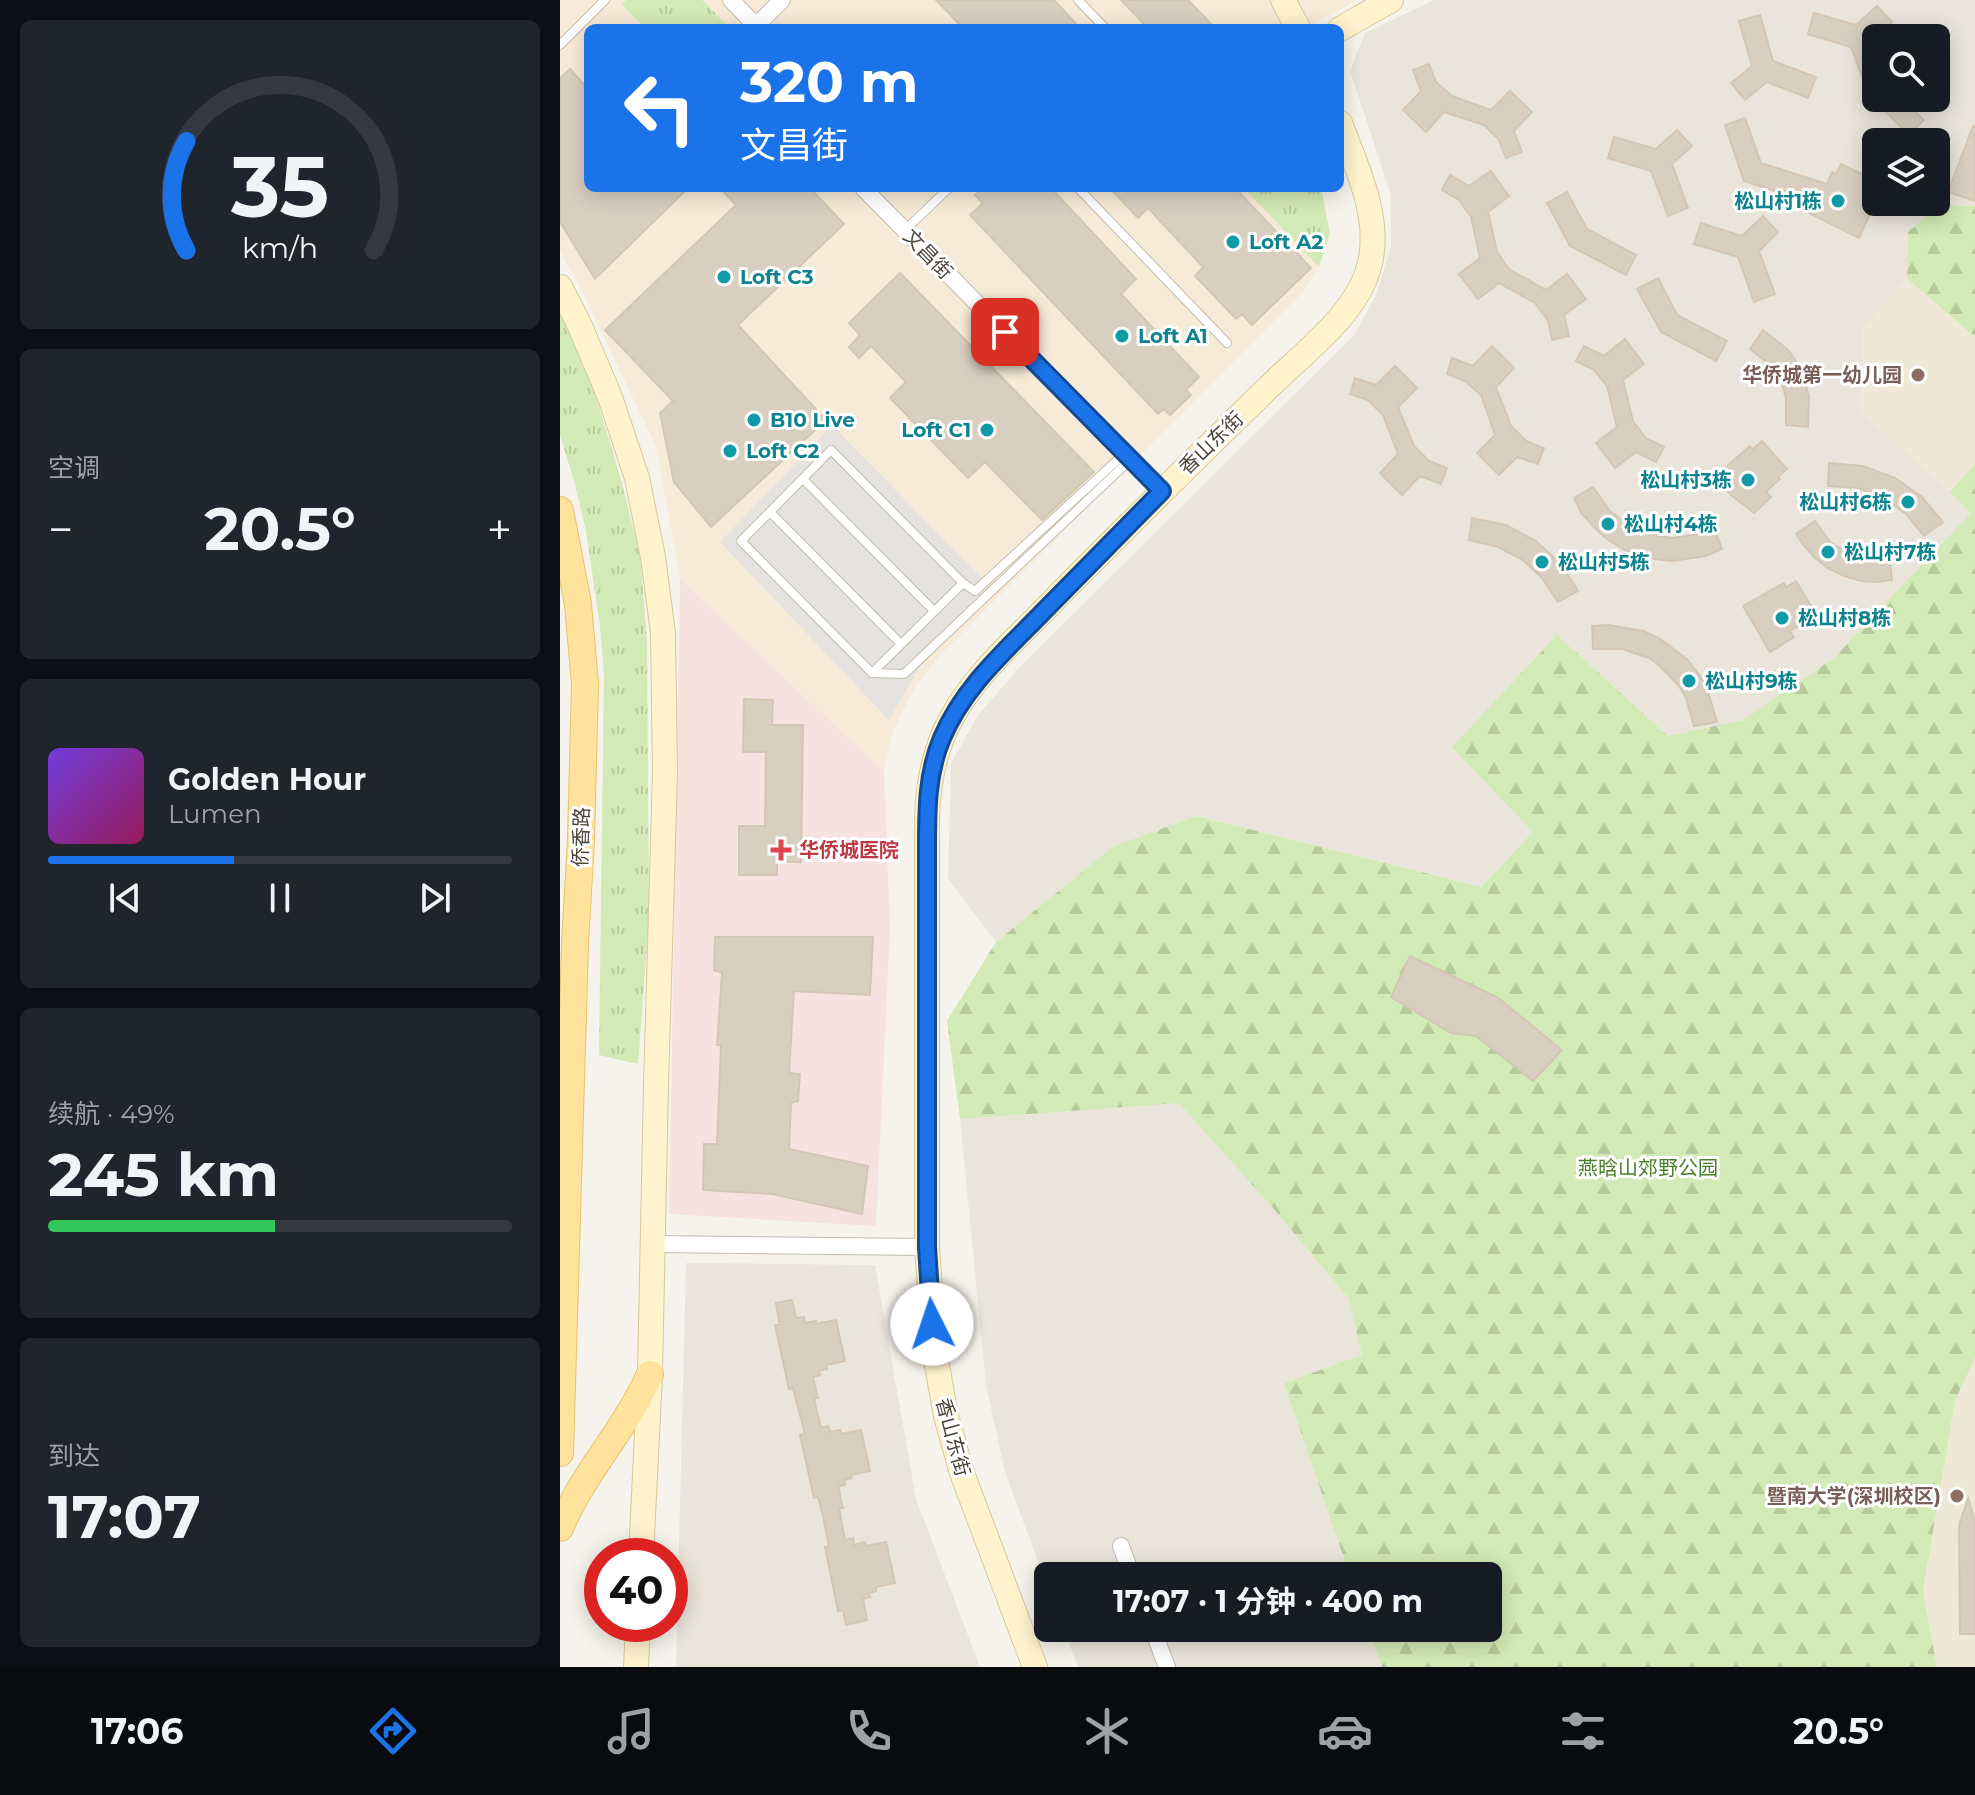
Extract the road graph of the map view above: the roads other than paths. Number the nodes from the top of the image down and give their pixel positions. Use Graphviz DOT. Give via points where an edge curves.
graph roads {
  1 [pos="605,0"];
  2 [pos="731,0"];
  3 [pos="782,0"];
  4 [pos="1078,0"];
  5 [pos="1283,0"];
  6 [pos="1391,0"];
  7 [pos="755,24"];
  8 [pos="761,24"];
  9 [pos="1101,24"];
  10 [pos="1296,24"];
  11 [pos="1344,27"];
  12 [pos="560,45"];
  13 [pos="1344,134"];
  14 [pos="867,192"];
  15 [pos="945,192"];
  16 [pos="1082,192"];
  17 [pos="905,230"];
  18 [pos="560,287"];
  19 [pos="1227,343"];
  20 [pos="1128,456"];
  21 [pos="803,479"];
  22 [pos="1162,491"];
  23 [pos="560,510"];
  24 [pos="770,512"];
  25 [pos="963,583"];
  26 [pos="934,611"];
  27 [pos="901,644"];
  28 [pos="872,673"];
  29 [pos="567,944"];
  30 [pos="566,1034"];
  31 [pos="653,1244"];
  32 [pos="927,1247"];
  33 [pos="563,1253"];
  34 [pos="650,1374"];
  35 [pos="560,1453"];
  36 [pos="560,1528"];
  37 [pos="642,1538"];
  38 [pos="1121,1546"];
  39 [pos="1127,1562"];
  40 [pos="637,1642"];
  41 [pos="1157,1642"];
  42 [pos="636,1667"];
  43 [pos="1035,1667"];
  44 [pos="1167,1667"];
  1 -- 12 [label="lane"];
  2 -- 7 [label="street"];
  3 -- 8 [label="street"];
  4 -- 9 [label="lane"];
  5 -- 10 [label="street"];
  6 -- 11 [label="street"];
  13 -- 22 [label="street, 香山东街" via="1372,227 1366,278 1327,331"];
  14 -- 17 [label="street, 文昌街"];
  15 -- 17 [label="lane"];
  16 -- 19 [label="lane"];
  17 -- 20 [label="street, 文昌街"];
  18 -- 31 [label="street" via="610,397 637,478 663,633 665,772"];
  20 -- 22 [label="street, 文昌街"];
  20 -- 25 [label="lane" via="975,591"];
  20 -- 28 [label="lane" via="904,674"];
  21 -- 24 [label="lane"];
  21 -- 25 [label="lane" via="831,450"];
  21 -- 26 [label="lane"];
  22 -- 32 [label="street, 香山东街" via="989,666 962,700 935,757 927,818"];
  23 -- 29 [label="main road, 侨香路" via="578,604 585,684 581,840"];
  24 -- 27 [label="lane"];
  24 -- 28 [label="lane" via="741,541"];
  25 -- 26 [label="lane"];
  26 -- 27 [label="lane"];
  27 -- 28 [label="lane"];
  29 -- 30 [label="main road, 侨香路"];
  30 -- 33 [label="main road, 侨香路"];
  31 -- 32 [label="street"];
  31 -- 34 [label="street"];
  32 -- 43 [label="street, 香山东街" via="935,1354 946,1416"];
  33 -- 35 [label="main road, 侨香路"];
  34 -- 36 [label="main road"];
  34 -- 37 [label="street"];
  38 -- 39 [label="street"];
  40 -- 42 [label="street"];
  41 -- 44 [label="street"];
}
